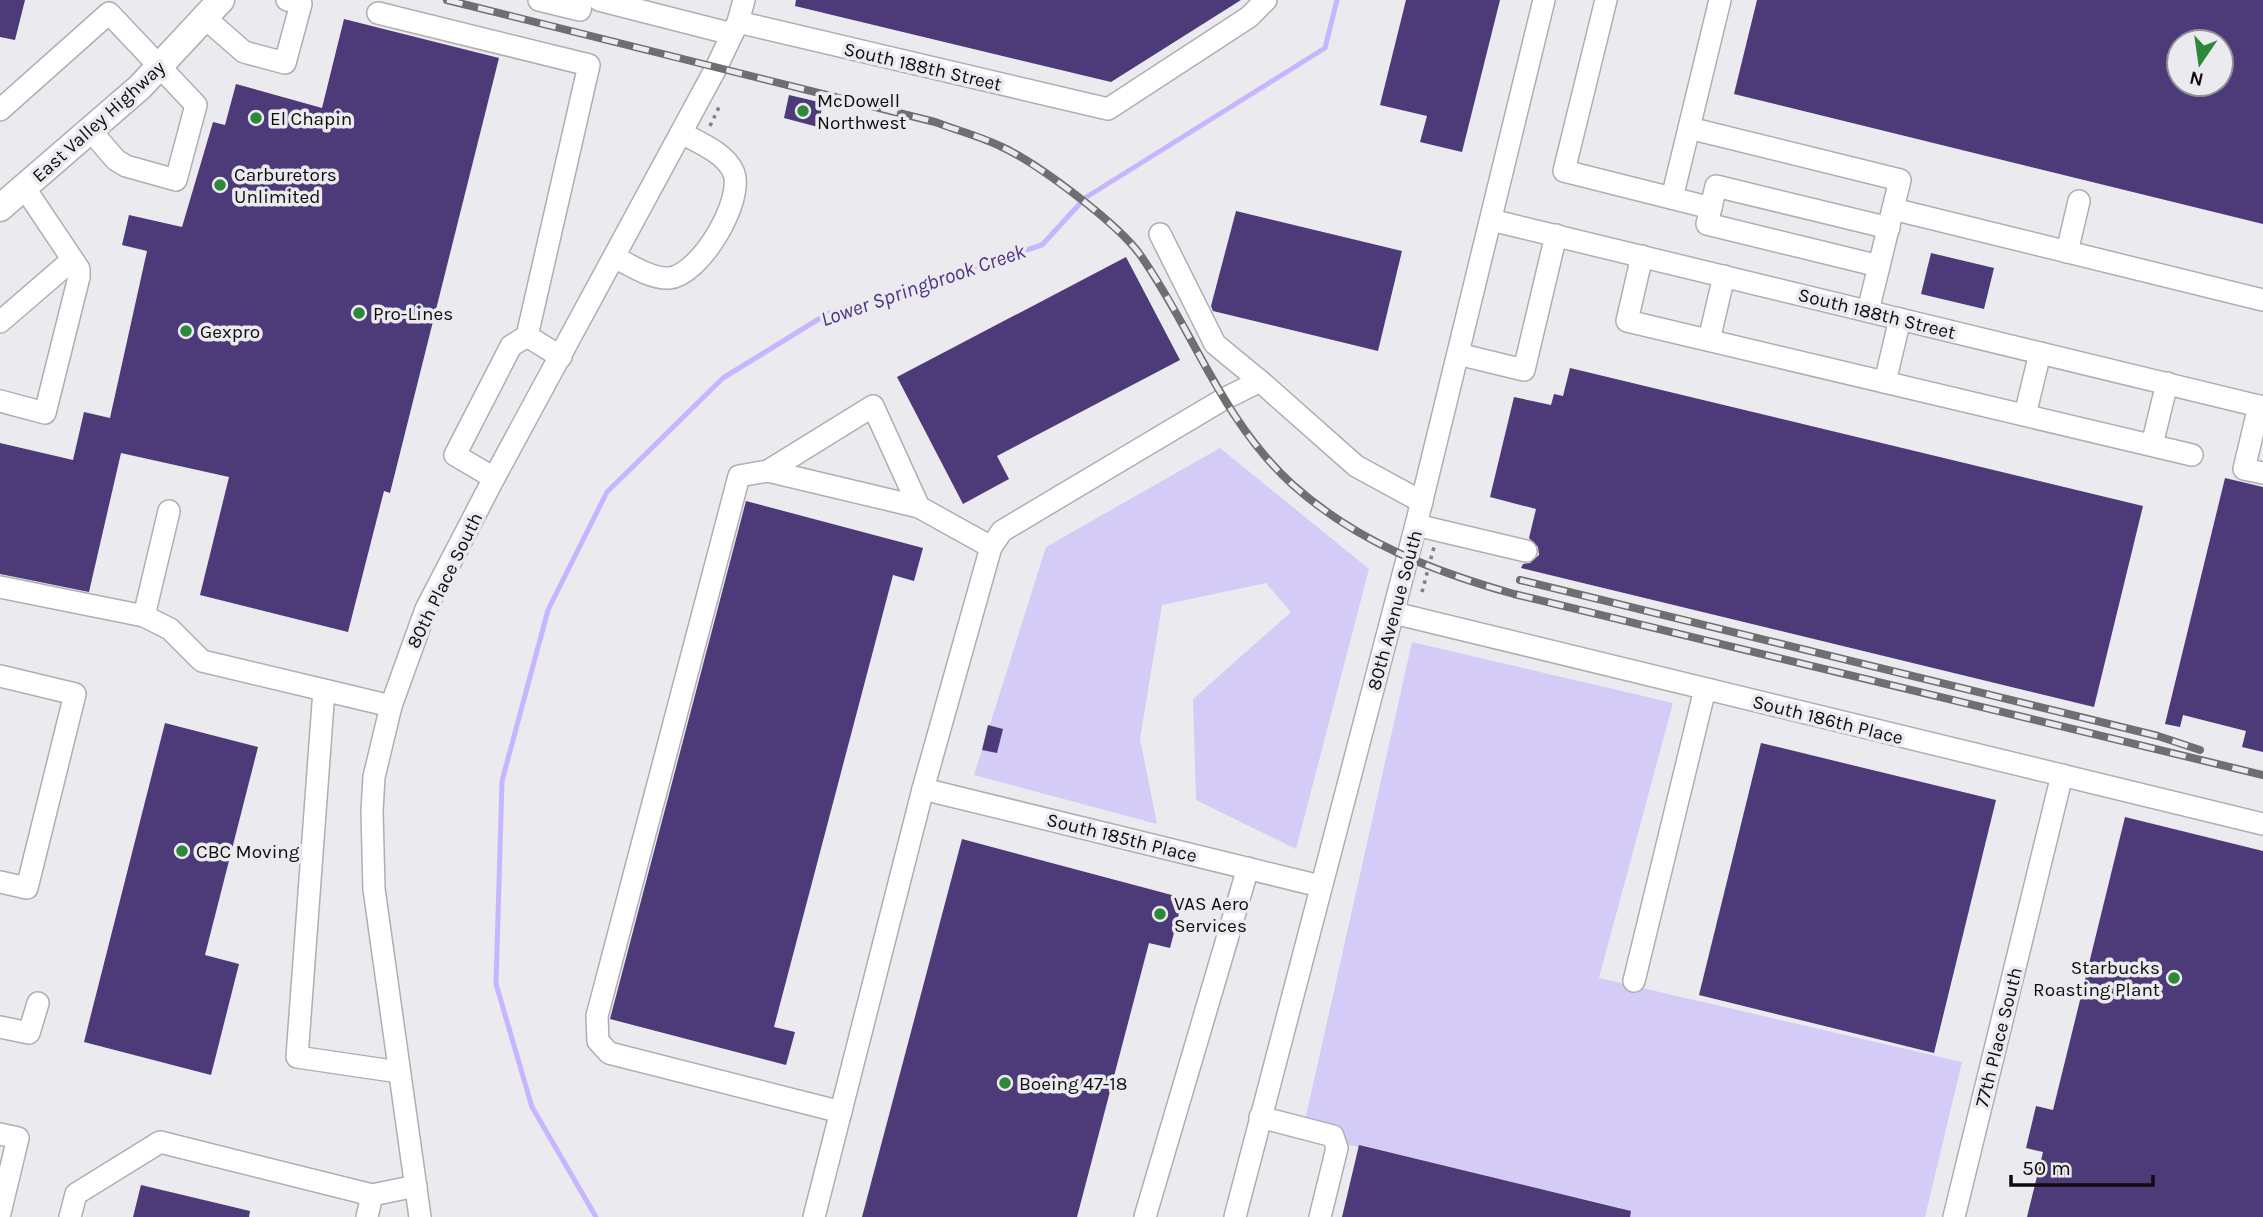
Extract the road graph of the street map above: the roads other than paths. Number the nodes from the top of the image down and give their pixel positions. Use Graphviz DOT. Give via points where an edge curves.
graph roads {
  1 [pos="287,0"];
  2 [pos="539,0"];
  3 [pos="582,0"];
  4 [pos="599,0"];
  5 [pos="744,0"];
  6 [pos="1266,0"];
  7 [pos="1544,0"];
  8 [pos="1606,0"];
  9 [pos="1720,0"];
  10 [pos="213,9"];
  11 [pos="671,9"];
  12 [pos="379,13"];
  13 [pos="735,28"];
  14 [pos="160,66"];
  15 [pos="0,110"];
  16 [pos="1689,128"];
  17 [pos="90,130"];
  18 [pos="682,133"];
  19 [pos="24,187"];
  20 [pos="1672,198"];
  21 [pos="2079,201"];
  22 [pos="0,208"];
  23 [pos="1711,208"];
  24 [pos="1891,218"];
  25 [pos="1491,220"];
  26 [pos="1160,234"];
  27 [pos="1556,236"];
  28 [pos="2067,251"];
  29 [pos="1642,256"];
  30 [pos="614,257"];
  31 [pos="72,260"];
  32 [pos="1879,266"];
  33 [pos="1724,276"];
  34 [pos="2263,300"];
  35 [pos="1868,311"];
  36 [pos="1900,319"];
  37 [pos="0,323"];
  38 [pos="527,336"];
  39 [pos="1709,340"];
  40 [pos="2040,353"];
  41 [pos="1458,354"];
  42 [pos="561,357"];
  43 [pos="1259,380"];
  44 [pos="1885,382"];
  45 [pos="2167,383"];
  46 [pos="0,401"];
  47 [pos="2261,406"];
  48 [pos="2025,415"];
  49 [pos="2152,445"];
  50 [pos="2192,455"];
  51 [pos="768,471"];
  52 [pos="2263,474"];
  53 [pos="494,478"];
  54 [pos="1422,502"];
  55 [pos="919,507"];
  56 [pos="169,511"];
  57 [pos="1416,525"];
  58 [pos="992,547"];
  59 [pos="1526,551"];
  60 [pos="0,587"];
  61 [pos="1394,613"];
  62 [pos="144,617"];
  63 [pos="0,676"];
  64 [pos="1704,689"];
  65 [pos="324,690"];
  66 [pos="391,706"];
  67 [pos="2062,775"];
  68 [pos="923,789"];
  69 [pos="2263,824"];
  70 [pos="1248,868"];
  71 [pos="0,882"];
  72 [pos="1320,886"];
  73 [pos="1634,981"];
  74 [pos="38,1003"];
  75 [pos="0,1027"];
  76 [pos="399,1072"];
  77 [pos="841,1112"];
  78 [pos="1260,1117"];
  79 [pos="0,1134"];
  80 [pos="416,1186"];
  81 [pos="372,1195"];
  82 [pos="0,1213"];
  83 [pos="70,1217"];
  84 [pos="367,1217"];
  85 [pos="420,1217"];
  86 [pos="814,1217"];
  87 [pos="1145,1217"];
  88 [pos="1235,1217"];
  89 [pos="1320,1217"];
  90 [pos="1954,1217"];
  1 -- 10 [label="street" via="300,4 285,63 244,51"];
  2 -- 3 [label="street" via="579,10"];
  4 -- 11 [label="street, South 188th Street"];
  5 -- 13 [label="street, 80th Place South"];
  6 -- 13 [label="street, South 188th Street" via="1249,17 1108,109"];
  7 -- 25 [label="street, 80th Avenue South"];
  8 -- 20 [label="street" via="1564,172"];
  9 -- 16 [label="street"];
  10 -- 14 [label="main road, East Valley Highway"];
  11 -- 13 [label="street, South 188th Street"];
  12 -- 38 [label="street" via="589,65"];
  13 -- 18 [label="street, 80th Place South"];
  14 -- 15 [label="street" via="109,13"];
  14 -- 17 [label="main road, East Valley Highway"];
  14 -- 17 [label="street" via="196,105 176,180 126,166"];
  16 -- 20 [label="street"];
  16 -- 24 [label="street" via="1900,180"];
  17 -- 19 [label="main road, East Valley Highway"];
  18 -- 30 [label="street, 80th Place South"];
  18 -- 30 [label="street" via="712,149 734,172 729,214 705,252 688,270 670,278 642,272"];
  19 -- 22 [label="main road, East Valley Highway"];
  19 -- 31 [label="street"];
  20 -- 23 [label="street"];
  21 -- 28 [label="street"];
  23 -- 24 [label="street" via="1716,186"];
  23 -- 32 [label="street" via="1707,223"];
  24 -- 28 [label="street"];
  24 -- 32 [label="street"];
  25 -- 27 [label="street, South 188th Street"];
  25 -- 41 [label="street, 80th Avenue South"];
  26 -- 43 [label="street" via="1215,344"];
  27 -- 29 [label="street, South 188th Street"];
  27 -- 41 [label="street" via="1524,370"];
  28 -- 34 [label="street"];
  29 -- 33 [label="street, South 188th Street"];
  29 -- 39 [label="street" via="1627,321"];
  30 -- 42 [label="street, 80th Place South"];
  31 -- 37 [label="street"];
  31 -- 46 [label="street" via="79,277 45,413"];
  32 -- 35 [label="street"];
  33 -- 35 [label="street, South 188th Street"];
  33 -- 39 [label="street"];
  35 -- 36 [label="street, South 188th Street"];
  36 -- 40 [label="street, South 188th Street"];
  36 -- 44 [label="street"];
  38 -- 42 [label="street"];
  38 -- 53 [label="street" via="511,346 456,455"];
  39 -- 44 [label="street"];
  40 -- 45 [label="street, South 188th Street"];
  40 -- 48 [label="street"];
  41 -- 54 [label="street, 80th Avenue South"];
  42 -- 53 [label="street, 80th Place South"];
  43 -- 54 [label="street" via="1356,466"];
  43 -- 58 [label="street" via="1002,531"];
  44 -- 48 [label="street"];
  45 -- 47 [label="street, South 188th Street"];
  45 -- 49 [label="street"];
  47 -- 52 [label="street" via="2244,469"];
  48 -- 49 [label="street"];
  49 -- 50 [label="street"];
  51 -- 55 [label="street"];
  51 -- 55 [label="street" via="873,406"];
  51 -- 77 [label="street" via="739,476 597,1016 598,1041 609,1053"];
  53 -- 66 [label="street, 80th Place South" via="422,620"];
  54 -- 57 [label="street, 80th Avenue South"];
  55 -- 58 [label="street"];
  56 -- 62 [label="street"];
  57 -- 59 [label="street"];
  57 -- 61 [label="street, 80th Avenue South"];
  58 -- 68 [label="street"];
  60 -- 62 [label="street"];
  61 -- 64 [label="street, South 186th Place"];
  61 -- 72 [label="street, 80th Avenue South"];
  62 -- 65 [label="street" via="170,629 202,661"];
  63 -- 71 [label="street" via="75,694 27,888"];
  64 -- 67 [label="street, South 186th Place"];
  64 -- 73 [label="street"];
  65 -- 66 [label="street"];
  65 -- 76 [label="street" via="297,1057"];
  66 -- 76 [label="street, 80th Place South" via="374,777 372,825 376,915"];
  67 -- 69 [label="street, South 186th Place"];
  67 -- 90 [label="street, 77th Place South"];
  68 -- 70 [label="street, South 185th Place"];
  68 -- 77 [label="street"];
  70 -- 72 [label="street, South 185th Place"];
  70 -- 87 [label="street"];
  72 -- 78 [label="street, 80th Avenue South"];
  74 -- 75 [label="street" via="29,1033"];
  76 -- 80 [label="street, 80th Place South"];
  77 -- 86 [label="street"];
  78 -- 88 [label="street, 80th Avenue South"];
  78 -- 89 [label="street" via="1333,1136 1337,1148"];
  79 -- 82 [label="street" via="18,1139"];
  80 -- 81 [label="street"];
  80 -- 85 [label="street, 80th Place South"];
  81 -- 83 [label="street" via="160,1142 76,1194"];
  81 -- 84 [label="street"];
}
